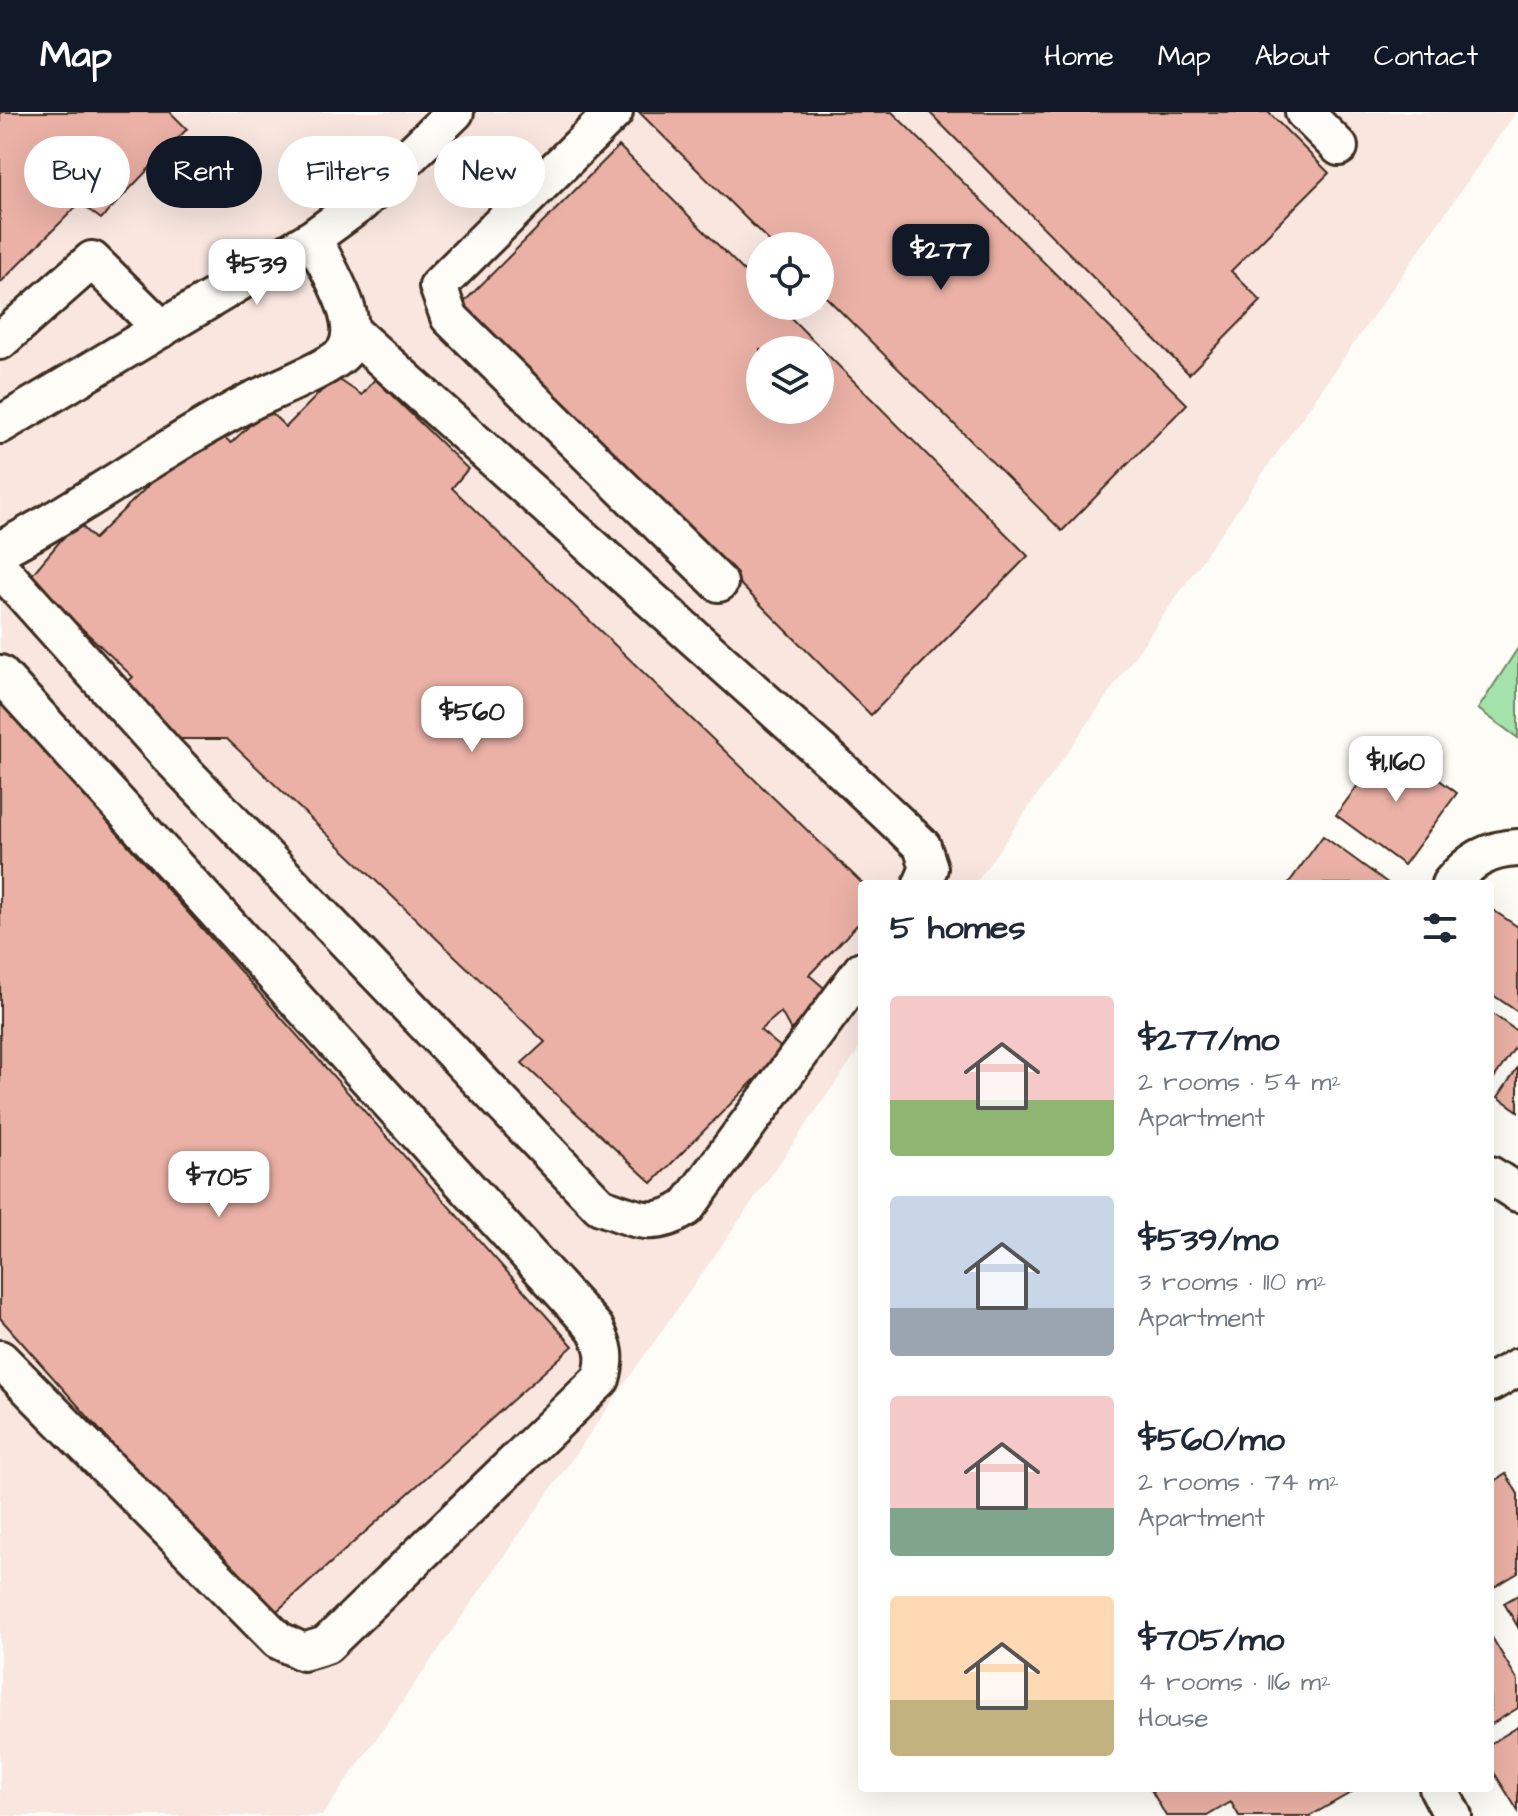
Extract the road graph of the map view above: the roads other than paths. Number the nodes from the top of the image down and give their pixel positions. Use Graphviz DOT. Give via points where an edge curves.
graph roads {
  1 [pos="455,112"];
  2 [pos="614,112"];
  3 [pos="1304,112"];
  4 [pos="1339,147"];
  5 [pos="313,238"];
  6 [pos="162,329"];
  7 [pos="351,331"];
  8 [pos="0,341"];
  9 [pos="0,425"];
  10 [pos="0,550"];
  11 [pos="0,568"];
  12 [pos="719,583"];
  13 [pos="0,674"];
  14 [pos="1518,848"];
  15 [pos="924,880"];
  16 [pos="1453,880"];
  17 [pos="858,975"];
  18 [pos="1494,1178"];
  19 [pos="1518,1193"];
  20 [pos="0,1359"];
  21 [pos="1518,1367"];
  22 [pos="1494,1381"];
  23 [pos="1440,1792"];
  24 [pos="1453,1816"];
  1 -- 5 [label="street" via="361,203"];
  2 -- 12 [label="street" via="438,286 449,317"];
  3 -- 4 [label="street"];
  5 -- 6 [label="street"];
  5 -- 7 [label="street" via="350,316"];
  6 -- 8 [label="street" via="92,260"];
  6 -- 9 [label="street"];
  7 -- 10 [label="street" via="344,352 329,363 239,408"];
  7 -- 15 [label="street" via="922,846 929,868"];
  11 -- 17 [label="street" via="167,754 600,1206 642,1220 667,1220 686,1208"];
  13 -- 20 [label="street" via="595,1328 605,1346 605,1364 601,1379 326,1645 303,1652 278,1640"];
  14 -- 16 [label="street" via="1489,851"];
  18 -- 19 [label="street"];
  21 -- 22 [label="street"];
  23 -- 24 [label="street"];
}
